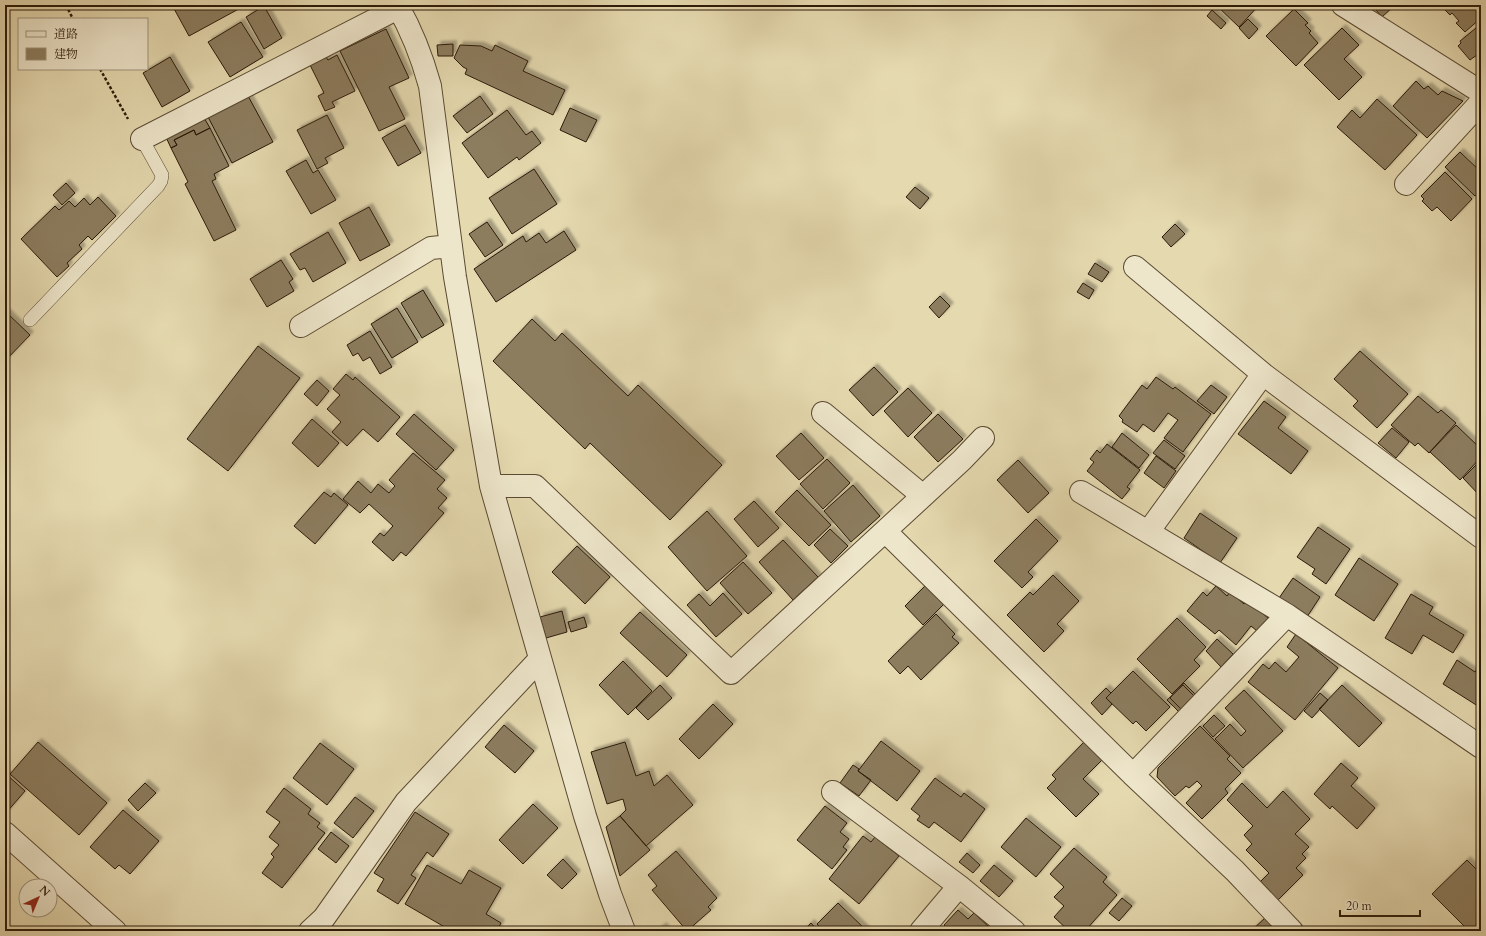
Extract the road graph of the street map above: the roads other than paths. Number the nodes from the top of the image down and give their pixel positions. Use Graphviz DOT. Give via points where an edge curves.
graph roads {
  1 [pos="1343,5"];
  2 [pos="398,6"];
  3 [pos="1481,92"];
  4 [pos="1481,102"];
  5 [pos="142,139"];
  6 [pos="1406,184"];
  7 [pos="451,246"];
  8 [pos="1135,267"];
  9 [pos="30,320"];
  10 [pos="301,326"];
  11 [pos="1263,374"];
  12 [pos="823,413"];
  13 [pos="983,438"];
  14 [pos="492,486"];
  15 [pos="1081,492"];
  16 [pos="923,496"];
  17 [pos="885,531"];
  18 [pos="1148,532"];
  19 [pos="1481,537"];
  20 [pos="1287,615"];
  21 [pos="540,659"];
  22 [pos="1481,747"];
  23 [pos="1133,775"];
  24 [pos="833,792"];
  25 [pos="5,833"];
  26 [pos="959,886"];
  27 [pos="115,931"];
  28 [pos="310,931"];
  29 [pos="624,931"];
  30 [pos="921,931"];
  31 [pos="1014,931"];
  32 [pos="1292,931"];
  1 -- 3 [label="street"];
  2 -- 5 [label="street"];
  2 -- 7 [label="street" via="413,34 430,86"];
  4 -- 6 [label="street"];
  5 -- 9 [label="lane" via="162,175 158,186"];
  7 -- 10 [label="street" via="431,248"];
  7 -- 14 [label="street"];
  8 -- 11 [label="street"];
  11 -- 18 [label="street"];
  11 -- 19 [label="street"];
  12 -- 16 [label="street"];
  13 -- 16 [label="street"];
  14 -- 17 [label="street" via="535,486 731,673"];
  14 -- 21 [label="street"];
  15 -- 18 [label="street"];
  16 -- 17 [label="street"];
  17 -- 23 [label="street"];
  18 -- 20 [label="street"];
  20 -- 22 [label="street"];
  20 -- 23 [label="street"];
  21 -- 28 [label="street" via="406,802 324,918"];
  21 -- 29 [label="street" via="585,816"];
  23 -- 32 [label="street" via="1235,871"];
  24 -- 26 [label="street"];
  25 -- 27 [label="street"];
  26 -- 30 [label="street"];
  26 -- 31 [label="street"];
}
